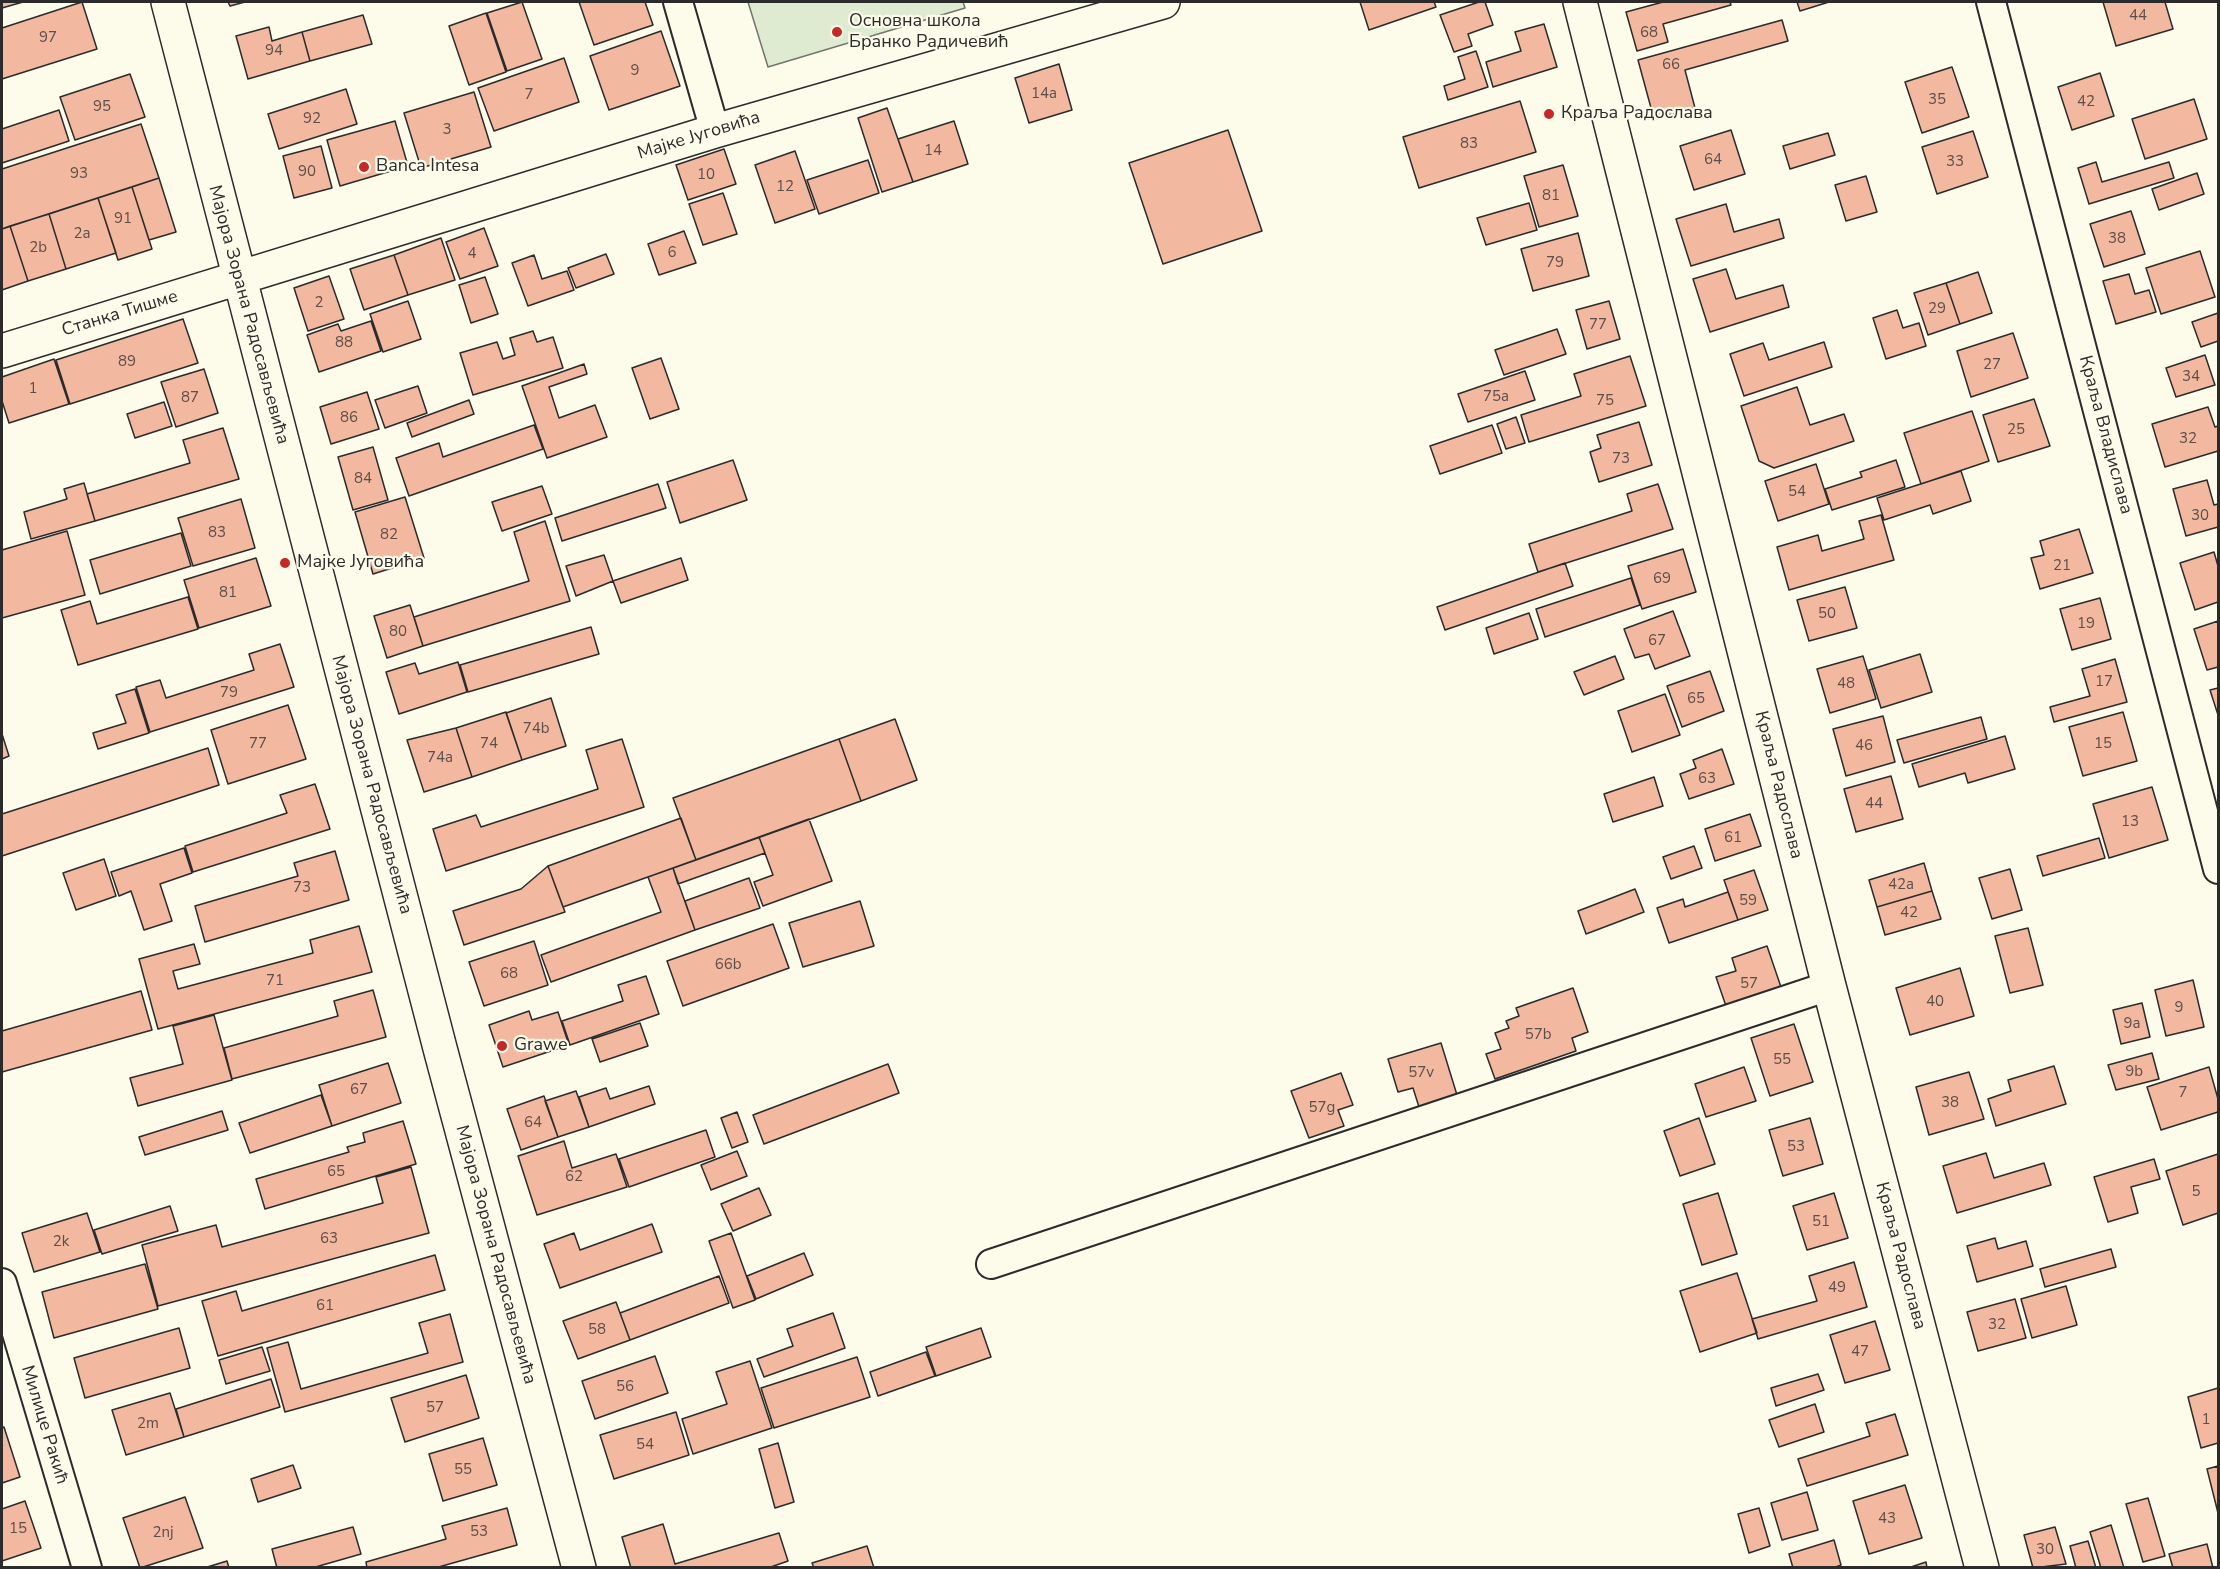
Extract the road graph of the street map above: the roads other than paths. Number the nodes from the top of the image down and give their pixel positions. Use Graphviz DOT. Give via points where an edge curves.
graph roads {
  1 [pos="168,2"];
  2 [pos="678,2"];
  3 [pos="1163,2"];
  4 [pos="1580,2"];
  5 [pos="1991,2"];
  6 [pos="715,131"];
  7 [pos="238,277"];
  8 [pos="2,351"];
  9 [pos="2218,869"];
  10 [pos="1829,986"];
  11 [pos="991,1264"];
  12 [pos="2,1283"];
  13 [pos="87,1568"];
  14 [pos="579,1568"];
  15 [pos="1982,1568"];
  1 -- 7 [label="street, Мајора Зорана Радосављевића"];
  2 -- 6 [label="street"];
  3 -- 6 [label="street, Мајке Југовића"];
  4 -- 10 [label="street, Краља Радослава"];
  5 -- 9 [label="street, Краља Владислава"];
  6 -- 7 [label="street, Мајке Југовића"];
  7 -- 8 [label="street, Станка Тишме"];
  7 -- 14 [label="street, Мајора Зорана Радосављевића"];
  10 -- 11 [label="street"];
  10 -- 15 [label="street, Краља Радослава"];
  12 -- 13 [label="street, Милице Ракић"];
}
